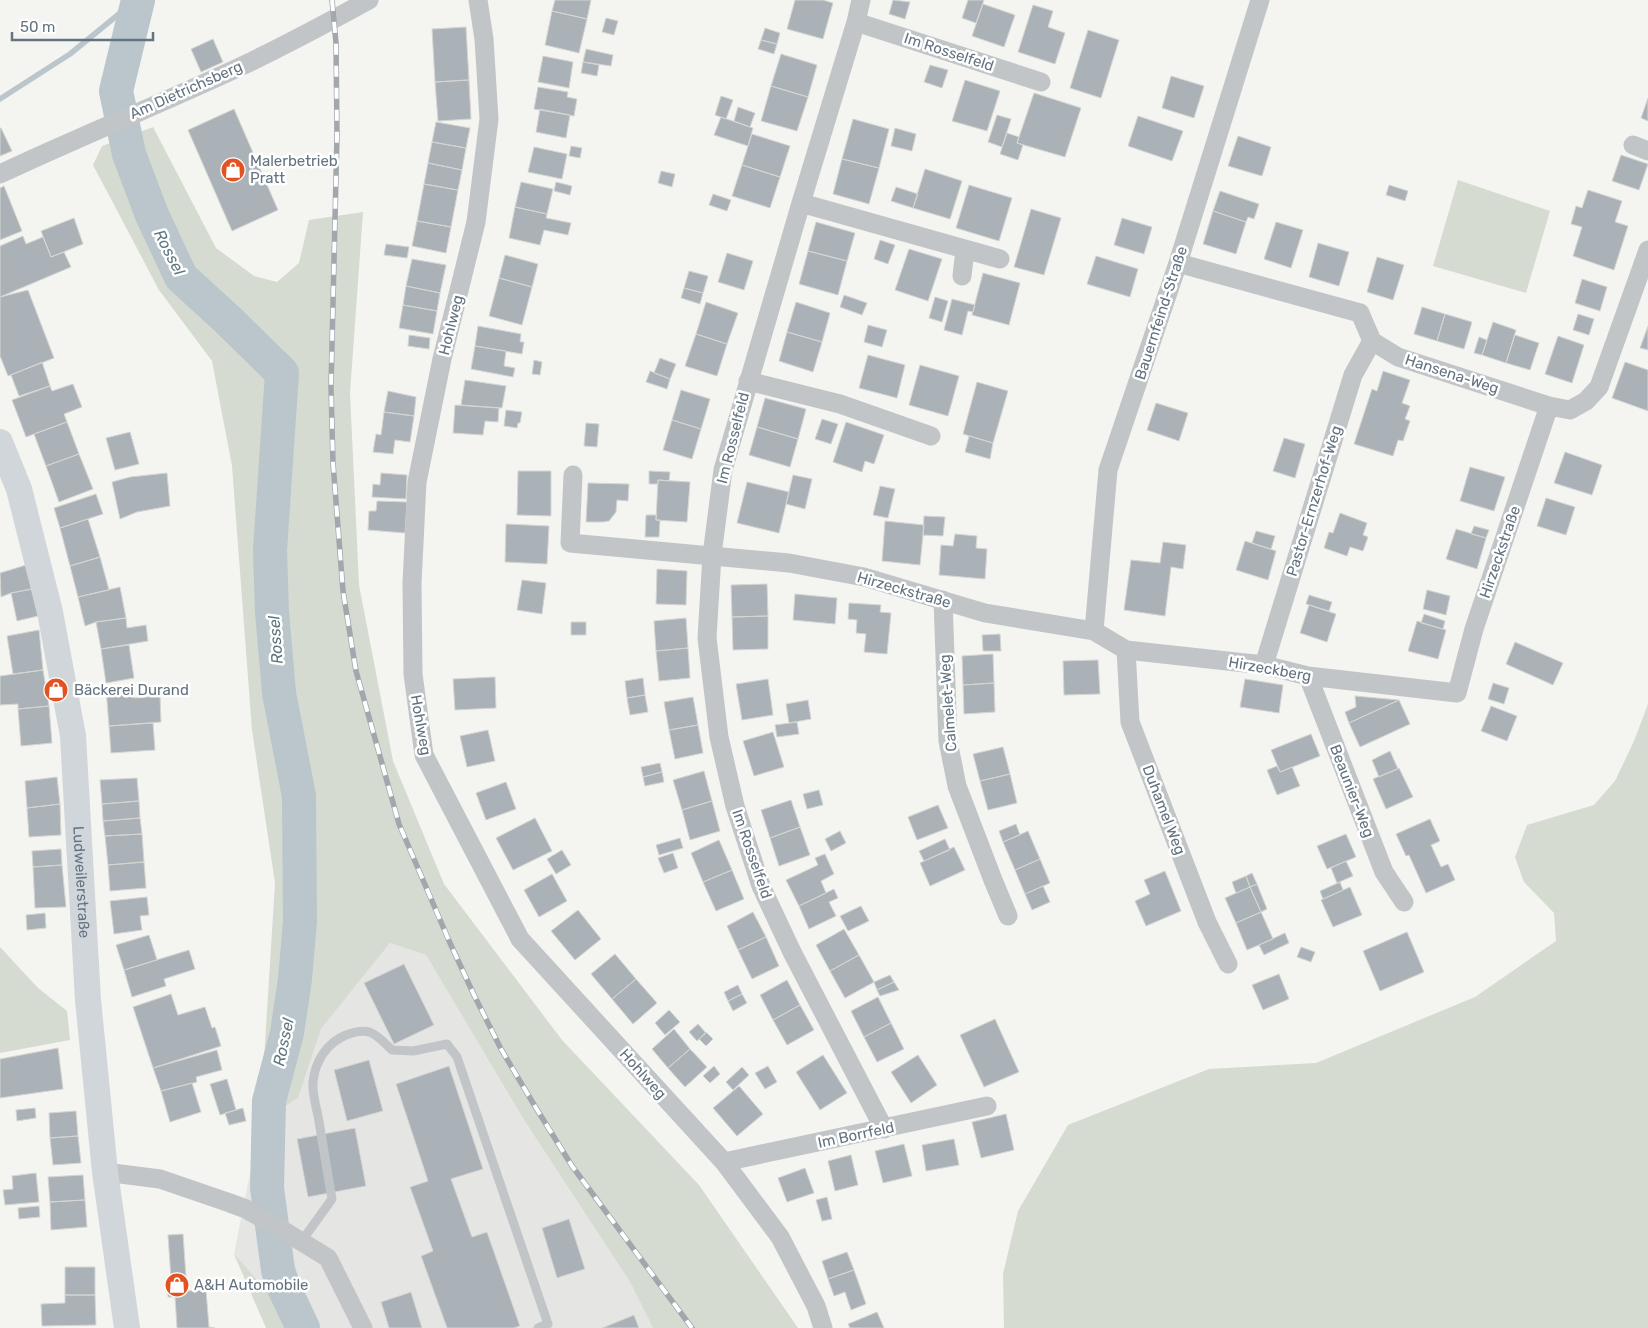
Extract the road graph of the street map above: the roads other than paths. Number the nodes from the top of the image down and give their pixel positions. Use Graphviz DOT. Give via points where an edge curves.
graph roads {
  1 [pos="369,0"];
  2 [pos="478,0"];
  3 [pos="861,0"];
  4 [pos="1260,0"];
  5 [pos="856,22"];
  6 [pos="1041,82"];
  7 [pos="0,174"];
  8 [pos="801,203"];
  9 [pos="965,250"];
  10 [pos="1648,250"];
  11 [pos="1000,260"];
  12 [pos="1178,263"];
  13 [pos="962,276"];
  14 [pos="1372,341"];
  15 [pos="748,381"];
  16 [pos="1550,406"];
  17 [pos="931,436"];
  18 [pos="0,442"];
  19 [pos="572,475"];
  20 [pos="712,555"];
  21 [pos="943,600"];
  22 [pos="1094,631"];
  23 [pos="1126,650"];
  24 [pos="1264,665"];
  25 [pos="1308,676"];
  26 [pos="1450,691"];
  27 [pos="1404,902"];
  28 [pos="1008,916"];
  29 [pos="1228,964"];
  30 [pos="987,1106"];
  31 [pos="884,1129"];
  32 [pos="724,1162"];
  33 [pos="105,1172"];
  34 [pos="295,1238"];
  35 [pos="127,1328"];
  36 [pos="363,1328"];
  37 [pos="538,1328"];
  38 [pos="823,1328"];
  1 -- 7 [label="street, Am Dietrichsberg" via="260,57"];
  2 -- 32 [label="street, Hohlweg" via="489,119 476,222 442,359 417,482 412,583 413,674 424,755 520,939"];
  3 -- 5 [label="street, Im Rosselfeld"];
  4 -- 12 [label="street, Bauernfeind-Straße"];
  5 -- 6 [label="street, Im Rosselfeld"];
  5 -- 8 [label="street, Im Rosselfeld"];
  8 -- 9 [label="street"];
  8 -- 15 [label="street, Im Rosselfeld"];
  9 -- 11 [label="street"];
  9 -- 13 [label="street"];
  10 -- 16 [label="street, Hansena-Weg" via="1600,387 1586,401 1570,410"];
  12 -- 14 [label="street" via="1360,313"];
  12 -- 22 [label="street, Bauernfeind-Straße" via="1108,470"];
  14 -- 16 [label="street, Hansena-Weg" via="1398,357"];
  14 -- 24 [label="street, Pastor-Ernzerhof-Weg" via="1352,375"];
  15 -- 17 [label="street, Im Rosselfeld" via="840,404"];
  15 -- 20 [label="street, Im Rosselfeld" via="723,470"];
  16 -- 26 [label="street, Hirzeckstraße" via="1474,629 1458,693"];
  18 -- 33 [label="main road, Ludweilerstraße" via="19,489 50,612 73,736 88,1000"];
  19 -- 20 [label="street" via="570,543"];
  20 -- 21 [label="street, Hirzeckstraße" via="789,563 864,577"];
  20 -- 31 [label="street, Im Rosselfeld" via="707,638 719,737 735,806 761,886"];
  21 -- 22 [label="street, Hirzeckstraße" via="985,613"];
  21 -- 28 [label="street, Calmelet-Weg" via="948,741 957,786"];
  22 -- 23 [label="street, Hirzeckberg"];
  23 -- 24 [label="street, Hirzeckberg"];
  23 -- 29 [label="street, Duhamel Weg" via="1130,722 1208,922"];
  24 -- 25 [label="street, Hirzeckberg"];
  25 -- 26 [label="street, Hirzeckberg"];
  25 -- 27 [label="street, Beaunier-Weg" via="1384,872"];
  30 -- 31 [label="street, Im Borrfeld"];
  31 -- 32 [label="street, Im Borrfeld"];
  32 -- 38 [label="street, Hohlweg" via="780,1237 816,1306"];
  33 -- 34 [label="street" via="160,1179 246,1209"];
  33 -- 35 [label="main road, Ludweilerstraße"];
  34 -- 36 [label="street" via="328,1258"];
  34 -- 37 [label="lane" via="332,1199 312,1084 317,1062 330,1044 356,1032 368,1031 376,1034 392,1050 447,1044 457,1057 548,1324"];
}
